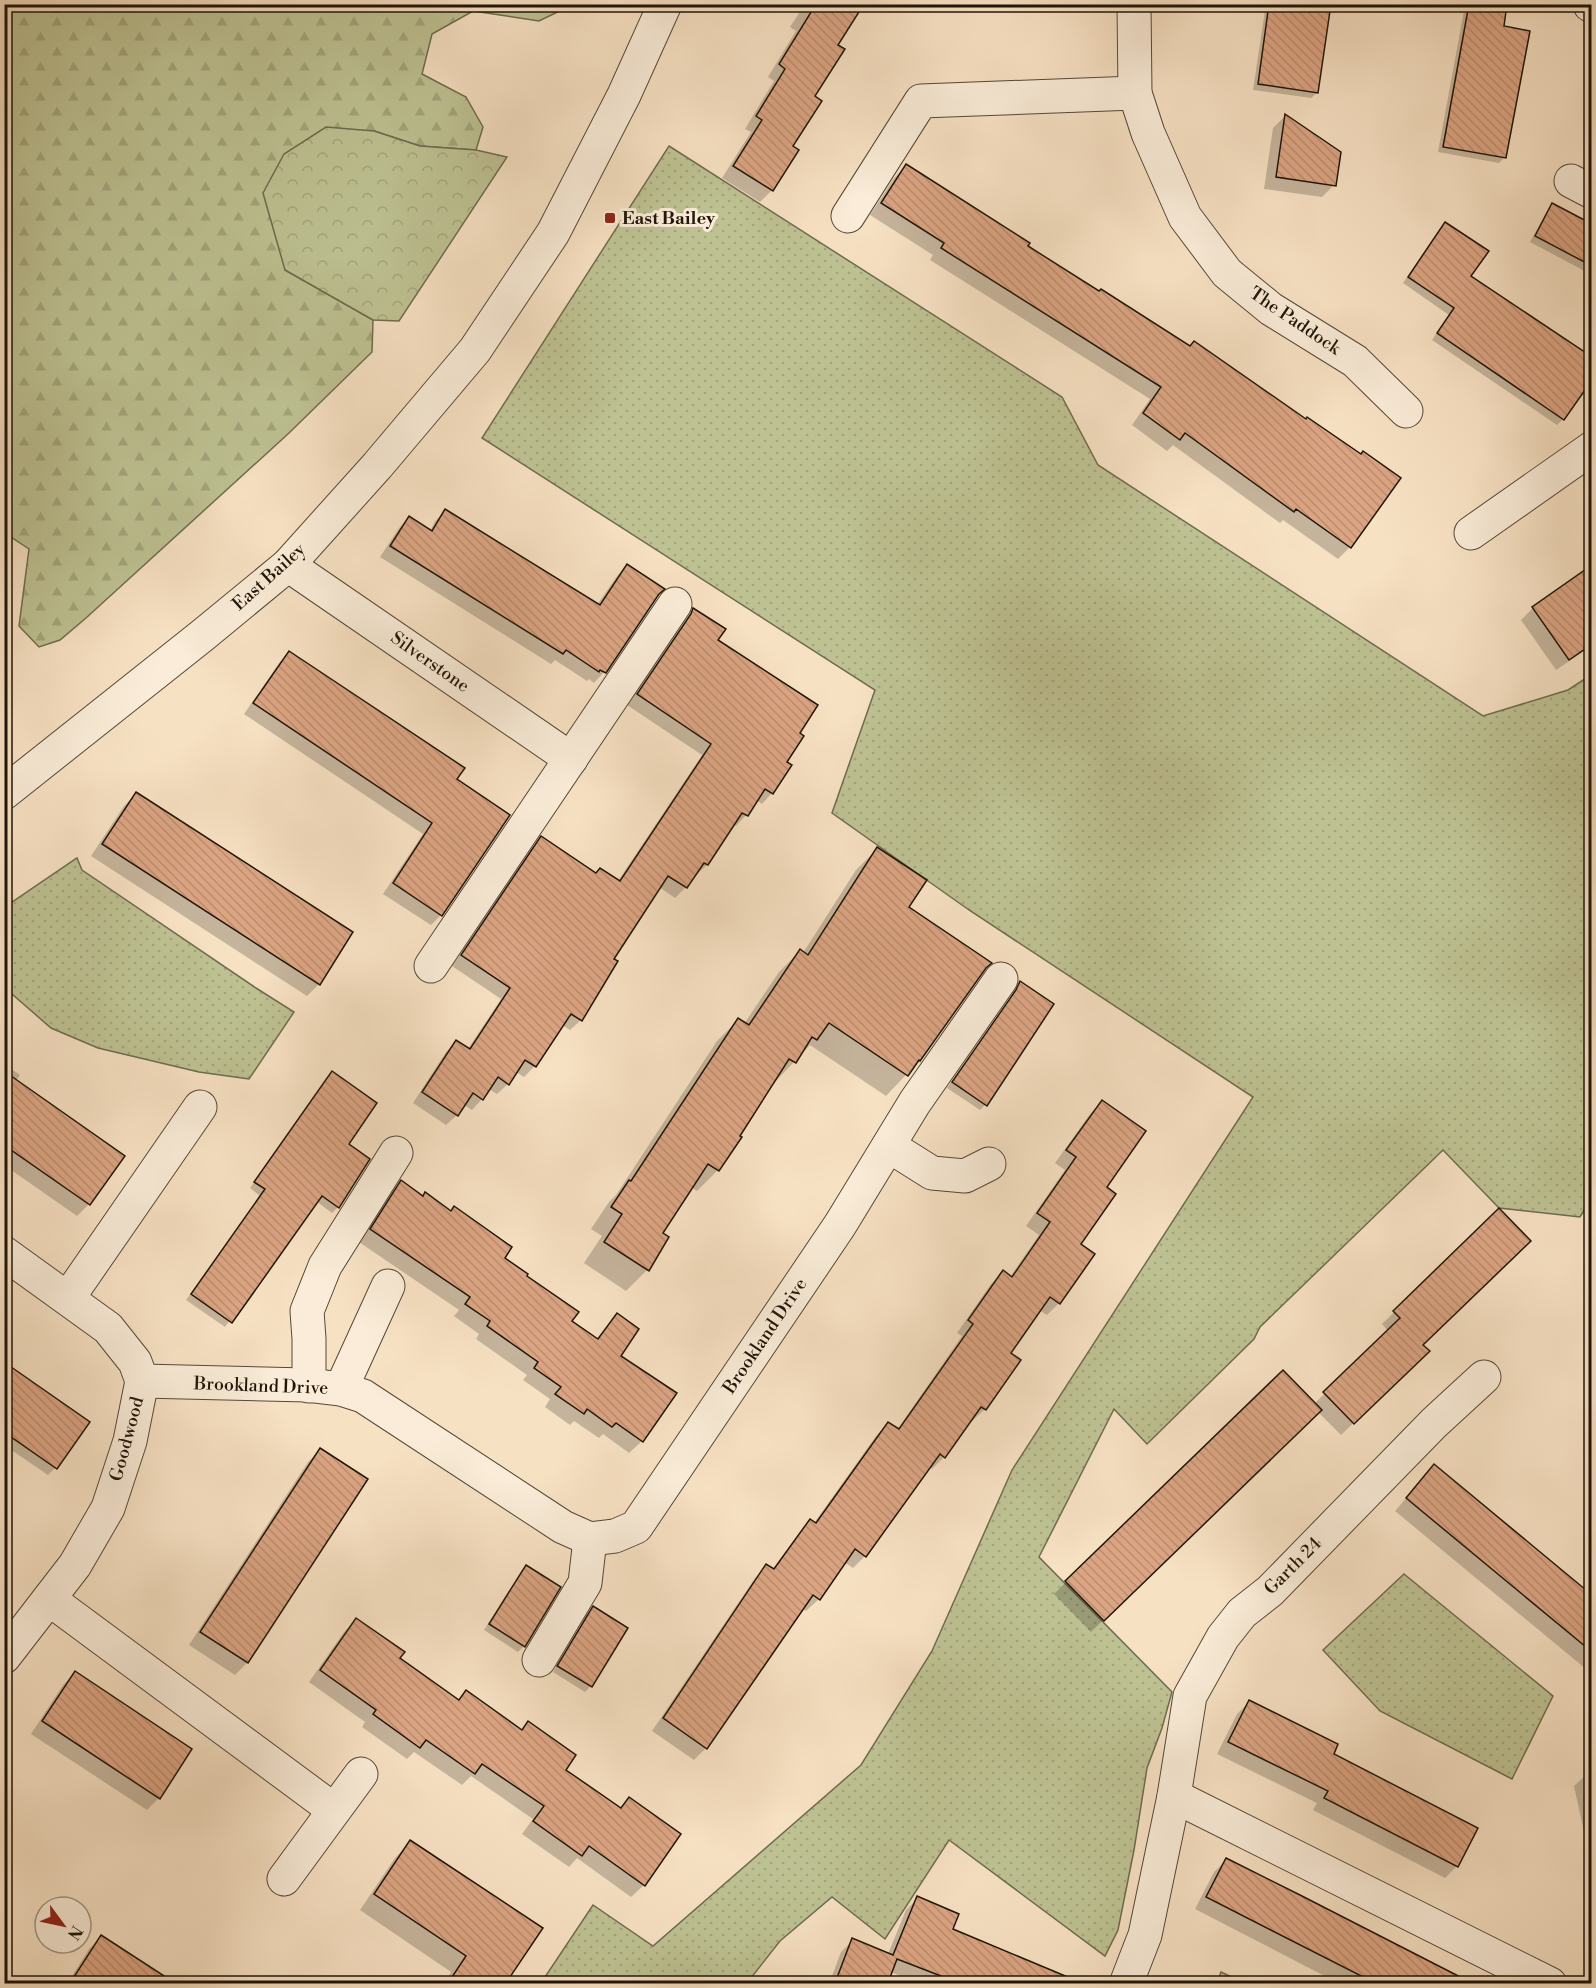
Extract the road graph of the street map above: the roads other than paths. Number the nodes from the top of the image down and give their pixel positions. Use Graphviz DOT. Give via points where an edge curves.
graph roads {
  1 [pos="665,4"];
  2 [pos="1134,4"];
  3 [pos="1136,93"];
  4 [pos="848,216"];
  5 [pos="1406,411"];
  6 [pos="1592,448"];
  7 [pos="1471,533"];
  8 [pos="288,565"];
  9 [pos="675,604"];
  10 [pos="571,759"];
  11 [pos="4,793"];
  12 [pos="431,966"];
  13 [pos="1000,980"];
  14 [pos="200,1107"];
  15 [pos="889,1146"];
  16 [pos="396,1154"];
  17 [pos="989,1164"];
  18 [pos="4,1253"];
  19 [pos="388,1286"];
  20 [pos="68,1298"];
  21 [pos="1484,1377"];
  22 [pos="142,1382"];
  23 [pos="325,1387"];
  24 [pos="590,1539"];
  25 [pos="49,1599"];
  26 [pos="4,1657"];
  27 [pos="538,1660"];
  28 [pos="361,1774"];
  29 [pos="1174,1796"];
  30 [pos="334,1810"];
  31 [pos="284,1879"];
  32 [pos="1126,1983"];
  33 [pos="1550,1983"];
  1 -- 8 [label="street, East Bailey" via="624,95 553,233 475,350"];
  2 -- 3 [label="street, The Paddock"];
  3 -- 4 [label="street" via="921,101"];
  3 -- 5 [label="street, The Paddock" via="1148,133 1185,218 1227,273 1270,309 1355,361"];
  6 -- 7 [label="street"];
  8 -- 10 [label="street, Silverstone"];
  8 -- 11 [label="street, East Bailey"];
  9 -- 10 [label="street"];
  10 -- 12 [label="street"];
  13 -- 15 [label="street, Brookland Drive"];
  14 -- 20 [label="street"];
  15 -- 17 [label="street" via="932,1173 965,1176"];
  15 -- 24 [label="street, Brookland Drive" via="636,1527 615,1536"];
  16 -- 23 [label="street" via="325,1266 307,1311"];
  18 -- 20 [label="street, Goodwood"];
  19 -- 23 [label="street"];
  20 -- 22 [label="street, Goodwood" via="108,1328 135,1362"];
  21 -- 29 [label="street, Garth 24" via="1270,1592 1242,1613 1223,1637 1190,1696"];
  22 -- 23 [label="street, Brookland Drive"];
  22 -- 25 [label="street, Goodwood" via="130,1441 108,1508 75,1565"];
  23 -- 24 [label="street, Brookland Drive" via="363,1396 563,1527"];
  24 -- 27 [label="street" via="585,1583"];
  25 -- 26 [label="street, Goodwood"];
  25 -- 30 [label="street"];
  28 -- 30 [label="street"];
  29 -- 32 [label="street, Garth 24" via="1145,1935"];
  29 -- 33 [label="street"];
  30 -- 31 [label="street"];
}
